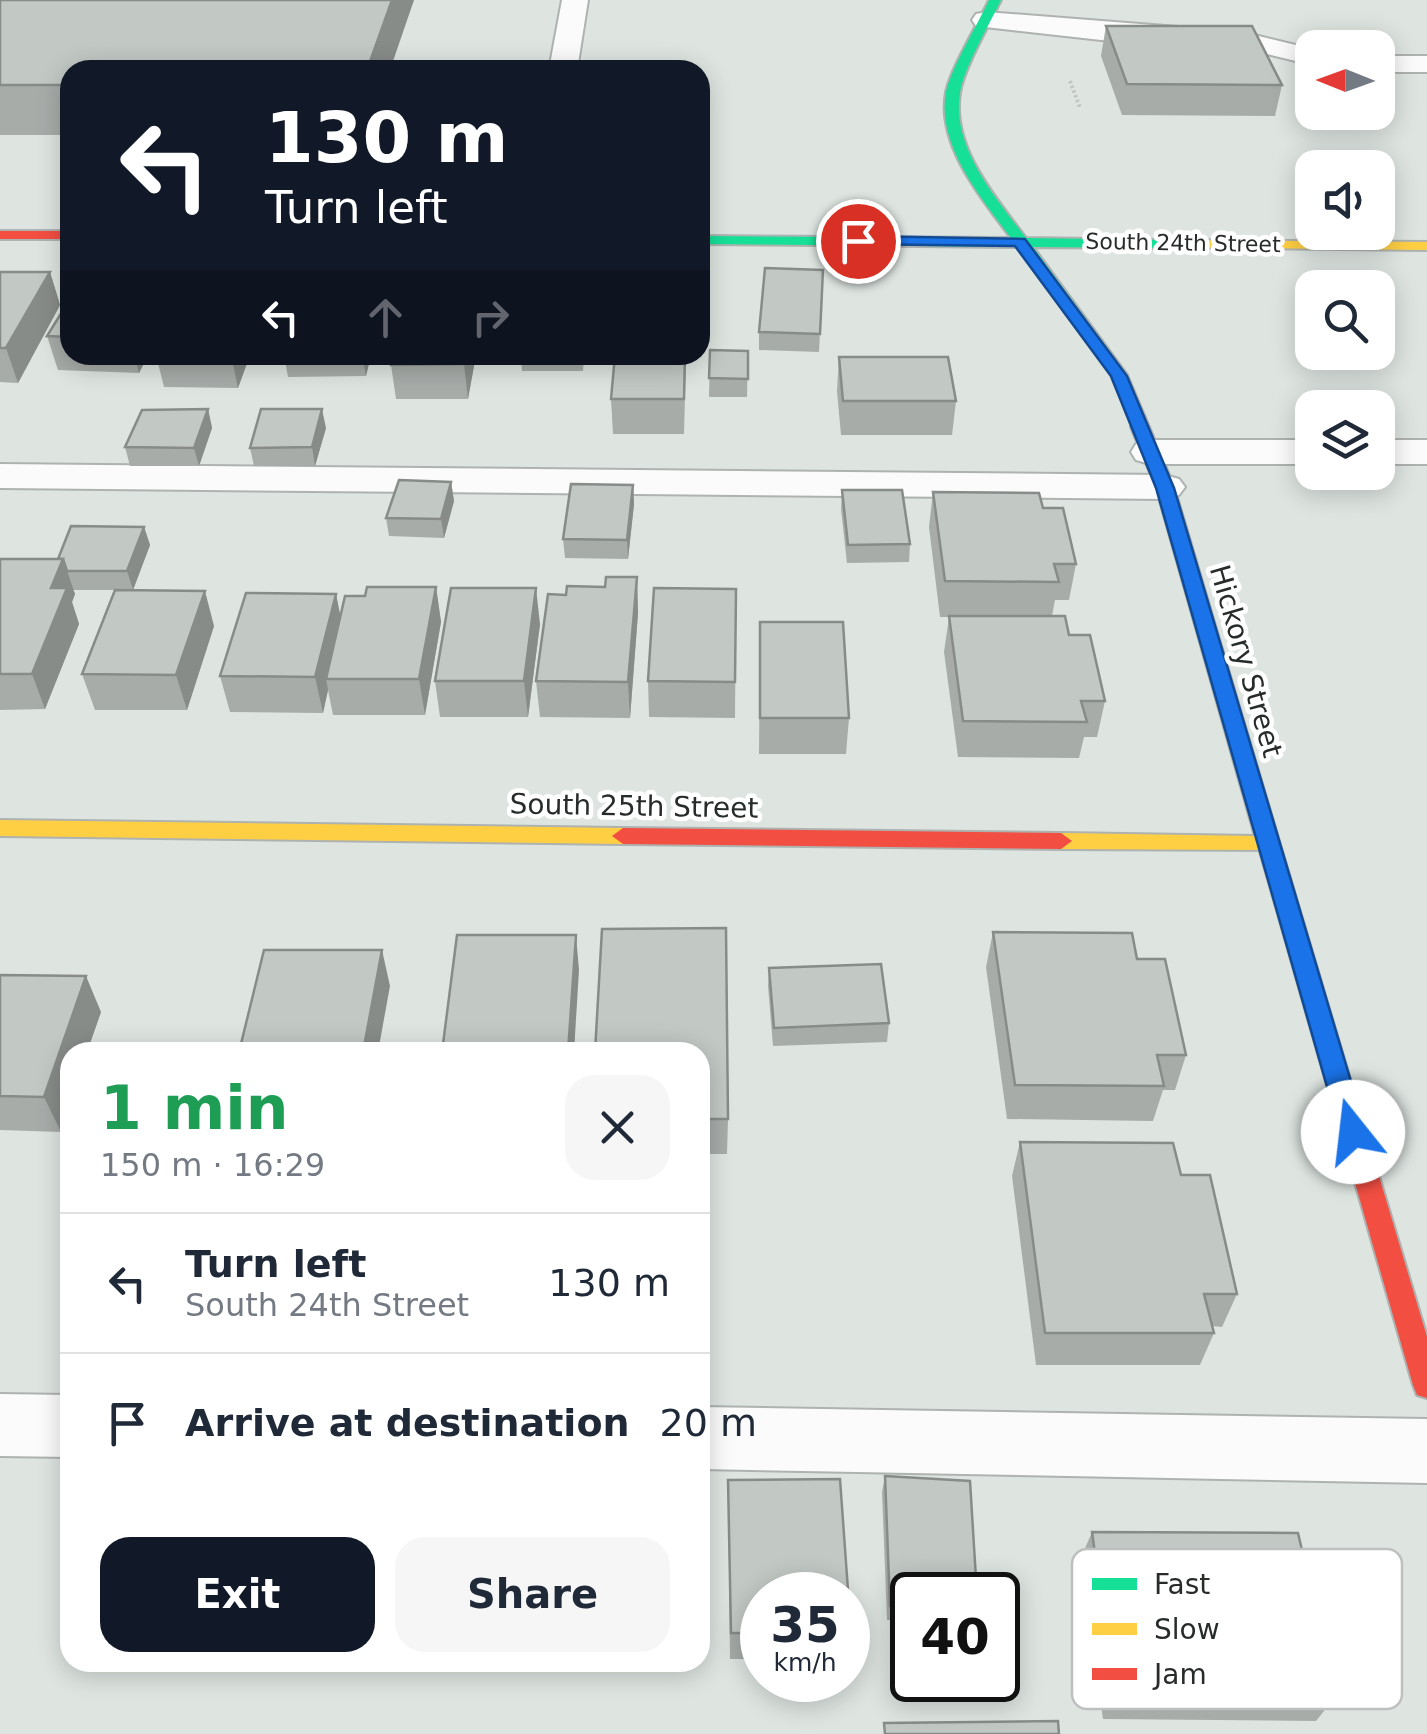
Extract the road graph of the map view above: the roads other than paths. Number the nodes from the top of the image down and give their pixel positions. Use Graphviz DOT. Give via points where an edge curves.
graph roads {
  1 [pos="575,0"];
  2 [pos="991,10"];
  3 [pos="1295,53"];
  4 [pos="565,60"];
  5 [pos="1395,64"];
  6 [pos="1427,64"];
  7 [pos="0,235"];
  8 [pos="60,235"];
  9 [pos="710,240"];
  10 [pos="1020,242"];
  11 [pos="1427,246"];
  12 [pos="1395,452"];
  13 [pos="1427,452"];
  14 [pos="1295,454"];
  15 [pos="1158,470"];
  16 [pos="0,476"];
  17 [pos="0,828"];
  18 [pos="1268,844"];
  19 [pos="1427,1385"];
  20 [pos="0,1425"];
  21 [pos="60,1426"];
  22 [pos="710,1438"];
  23 [pos="1427,1452"];
  1 -- 4 [label="lane"];
  2 -- 3 [label="lane" via="1101,32 1242,40"];
  2 -- 10 [label="street, Hickory Street" via="953,92 955,134 980,186"];
  5 -- 6 [label="lane"];
  7 -- 8 [label="street"];
  9 -- 10 [label="street, South 24th Street"];
  10 -- 11 [label="street, South 24th Street"];
  10 -- 15 [label="street, Hickory Street" via="1119,376"];
  12 -- 13 [label="lane"];
  14 -- 15 [label="lane"];
  15 -- 16 [label="lane"];
  15 -- 18 [label="street, Hickory Street"];
  17 -- 18 [label="street, South 25th Street"];
  18 -- 19 [label="street, Hickory Street"];
  20 -- 21 [label="lane"];
  22 -- 23 [label="lane"];
}
